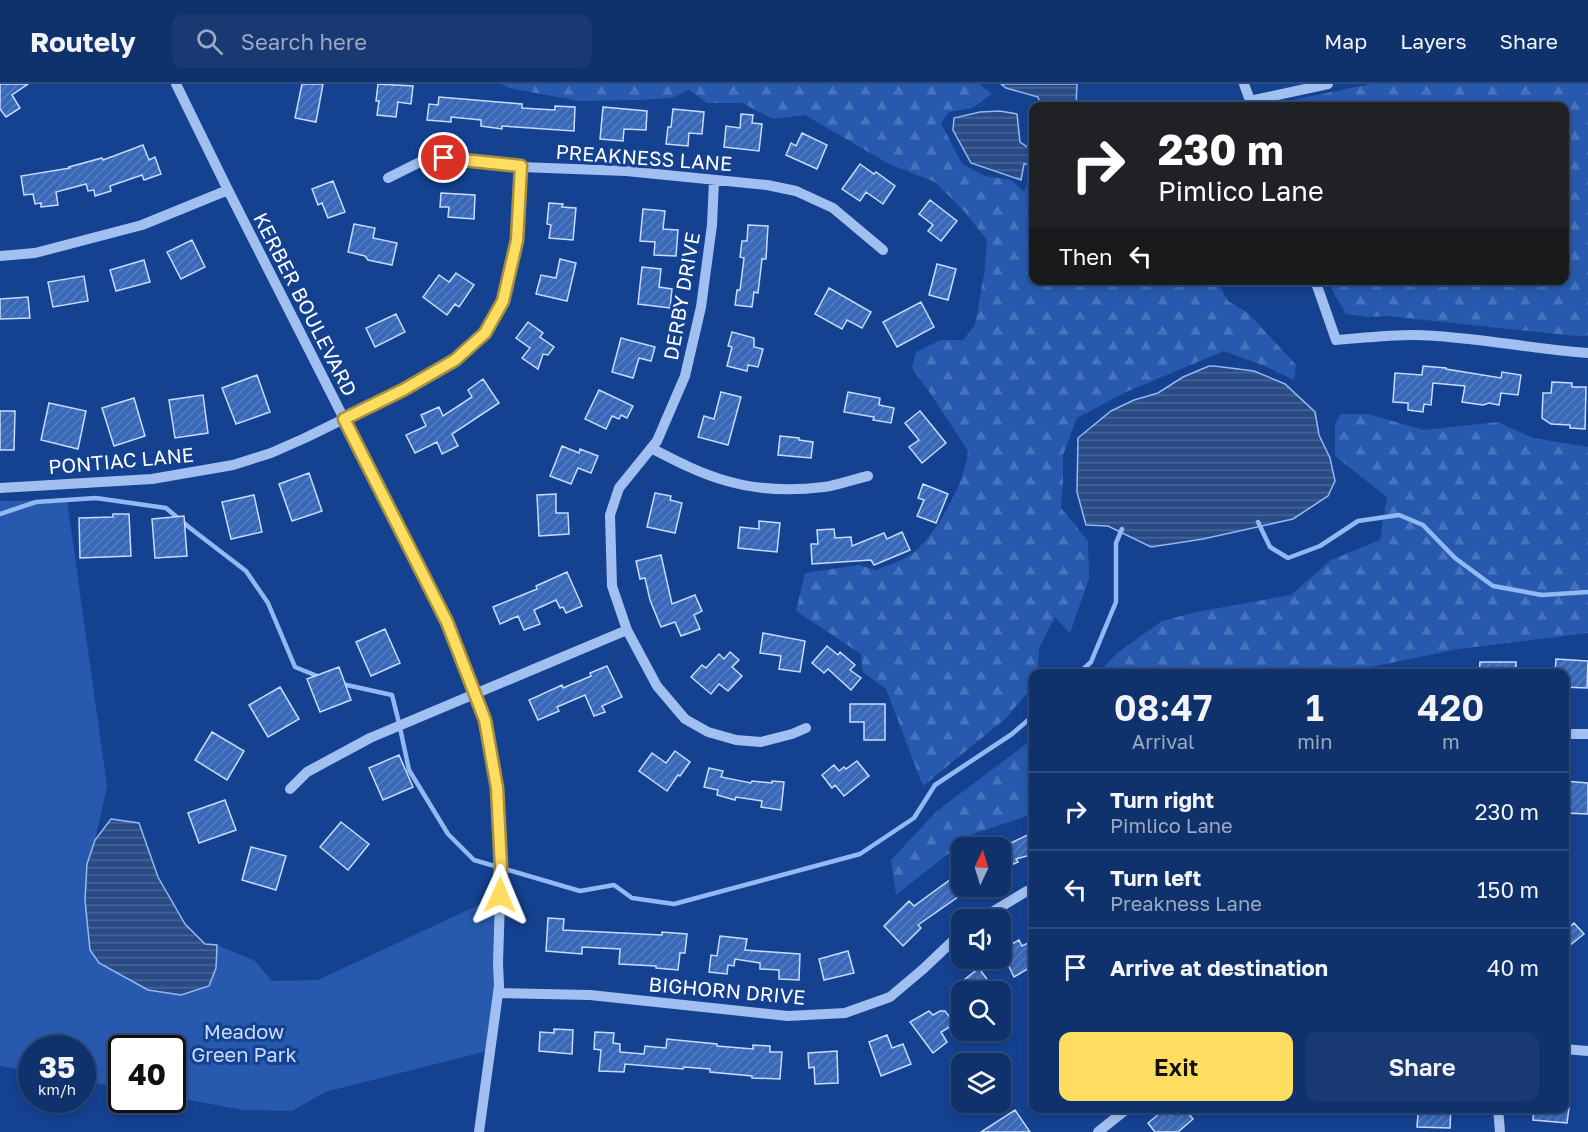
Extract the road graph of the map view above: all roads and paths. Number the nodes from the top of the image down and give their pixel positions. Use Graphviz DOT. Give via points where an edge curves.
graph roads {
  1 [pos="176,84"];
  2 [pos="1244,84"];
  3 [pos="1328,84"];
  4 [pos="1250,102"];
  5 [pos="1259,102"];
  6 [pos="521,166"];
  7 [pos="388,178"];
  8 [pos="714,180"];
  9 [pos="228,190"];
  10 [pos="884,250"];
  11 [pos="0,256"];
  12 [pos="1317,285"];
  13 [pos="1588,353"];
  14 [pos="344,419"];
  15 [pos="651,448"];
  16 [pos="868,476"];
  17 [pos="0,488"];
  18 [pos="627,630"];
  19 [pos="476,694"];
  20 [pos="806,728"];
  21 [pos="1569,734"];
  22 [pos="1588,734"];
  23 [pos="290,789"];
  24 [pos="1029,890"];
  25 [pos="997,909"];
  26 [pos="951,942"];
  27 [pos="498,993"];
  28 [pos="1569,1049"];
  29 [pos="1588,1051"];
  30 [pos="1122,1113"];
  31 [pos="1498,1113"];
  32 [pos="480,1132"];
  33 [pos="1098,1132"];
  34 [pos="1500,1132"];
  1 -- 9 [label="street, KERBER BOULEVARD"];
  2 -- 4 [label="street"];
  3 -- 5 [label="street"];
  6 -- 7 [label="street, PREAKNESS LANE" via="426,159"];
  6 -- 8 [label="street, PREAKNESS LANE"];
  6 -- 14 [label="street, PONTIAC LANE" via="517,240 503,301 485,333 455,360"];
  8 -- 10 [label="street, PREAKNESS LANE" via="796,191 833,208"];
  8 -- 15 [label="street, DERBY DRIVE" via="701,307 685,376"];
  9 -- 11 [label="street" via="142,225 35,253"];
  9 -- 14 [label="street, KERBER BOULEVARD"];
  12 -- 13 [label="street" via="1336,340 1414,335"];
  14 -- 17 [label="street, PONTIAC LANE" via="271,453 233,465 152,479"];
  14 -- 19 [label="street, KERBER BOULEVARD" via="447,622"];
  15 -- 16 [label="street" via="727,481 762,488 825,487"];
  15 -- 18 [label="street, DERBY DRIVE" via="619,488 610,515 612,586"];
  18 -- 19 [label="street"];
  18 -- 20 [label="street, DERBY DRIVE" via="657,686 685,719 708,732 761,742"];
  19 -- 23 [label="street" via="370,738 307,772"];
  19 -- 27 [label="street, KERBER BOULEVARD" via="485,720 497,788 501,867"];
  21 -- 22 [label="street"];
  24 -- 25 [label="street"];
  26 -- 27 [label="street, BIGHORN DRIVE" via="890,997 845,1012 788,1016 590,995"];
  27 -- 32 [label="street, KERBER BOULEVARD"];
  28 -- 29 [label="street"];
  30 -- 33 [label="street"];
  31 -- 34 [label="street"];
}
